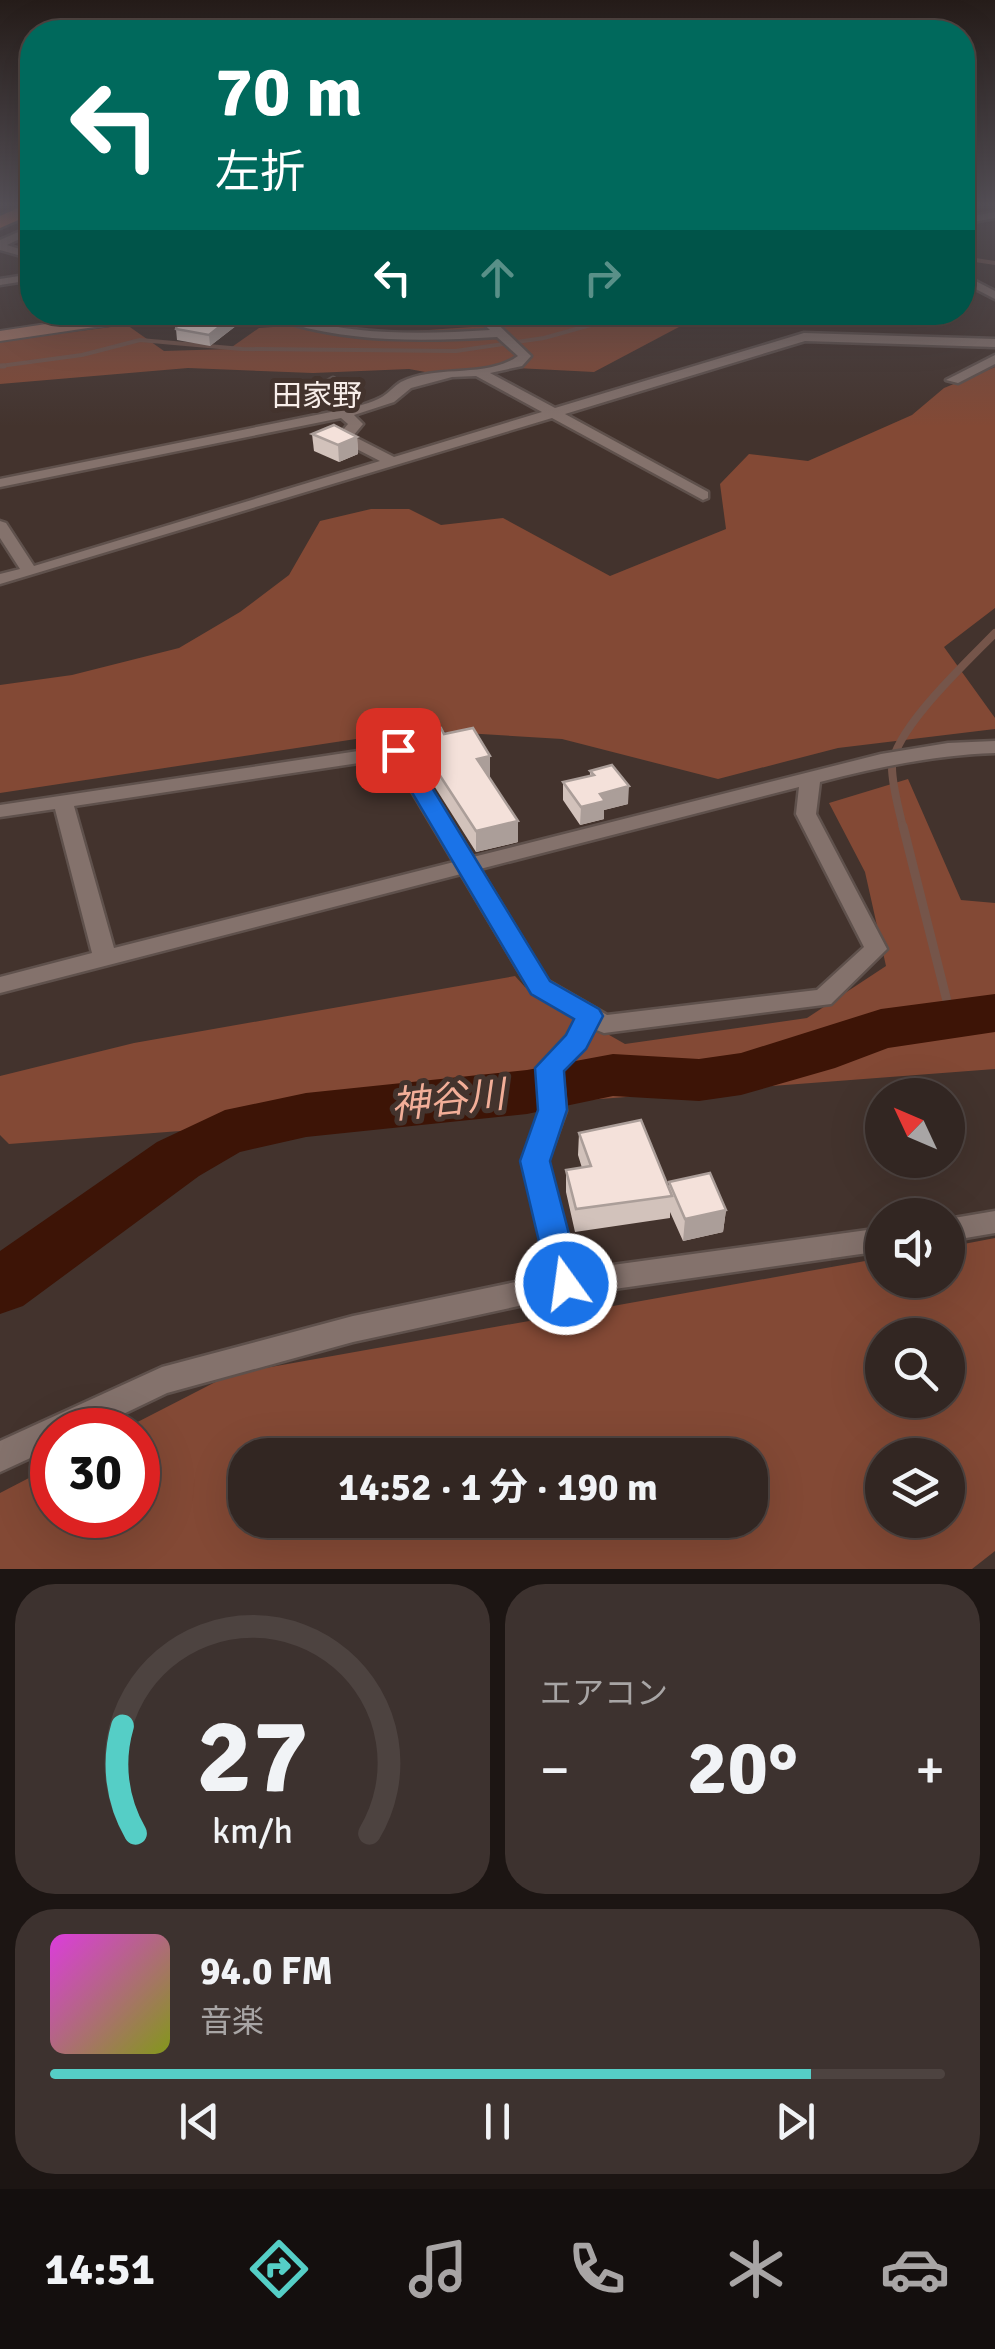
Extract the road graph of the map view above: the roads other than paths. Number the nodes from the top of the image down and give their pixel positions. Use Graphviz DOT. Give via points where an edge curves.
graph roads {
  1 [pos="74,325"];
  2 [pos="310,325"];
  3 [pos="492,325"];
  4 [pos="501,333"];
  5 [pos="0,336"];
  6 [pos="995,343"];
  7 [pos="995,359"];
  8 [pos="478,372"];
  9 [pos="953,380"];
  10 [pos="332,382"];
  11 [pos="341,414"];
  12 [pos="551,414"];
  13 [pos="395,463"];
  14 [pos="0,484"];
  15 [pos="702,495"];
  16 [pos="0,526"];
  17 [pos="30,572"];
  18 [pos="0,579"];
  19 [pos="995,747"];
  20 [pos="810,779"];
  21 [pos="63,802"];
  22 [pos="0,812"];
  23 [pos="466,866"];
  24 [pos="105,958"];
  25 [pos="0,985"];
  26 [pos="590,1016"];
  27 [pos="995,1222"];
  28 [pos="965,1227"];
  29 [pos="865,1242"];
  30 [pos="566,1284"];
  31 [pos="105,1408"];
  32 [pos="30,1444"];
  33 [pos="0,1458"];
  1 -- 5 [label="main road"];
  2 -- 4 [label="street"];
  3 -- 4 [label="street"];
  4 -- 8 [label="street" via="525,356"];
  6 -- 12 [label="street" via="804,336"];
  7 -- 9 [label="street"];
  8 -- 11 [label="street" via="406,385 389,399"];
  8 -- 12 [label="street"];
  10 -- 11 [label="street"];
  11 -- 13 [label="street" via="356,424 344,437"];
  11 -- 14 [label="street"];
  12 -- 13 [label="street"];
  12 -- 15 [label="street"];
  13 -- 17 [label="street"];
  16 -- 17 [label="street"];
  17 -- 18 [label="street"];
  19 -- 20 [label="street" via="948,748"];
  20 -- 23 [label="street"];
  20 -- 26 [label="street" via="806,814 876,949 823,998 604,1024"];
  21 -- 22 [label="street"];
  21 -- 23 [label="street" via="398,750"];
  21 -- 24 [label="street"];
  23 -- 24 [label="street"];
  23 -- 26 [label="street" via="540,988"];
  24 -- 25 [label="street"];
  26 -- 30 [label="street" via="550,1068 552,1110 535,1161"];
  27 -- 28 [label="street"];
  29 -- 30 [label="street"];
  30 -- 31 [label="street" via="354,1329 162,1381"];
  32 -- 33 [label="street"];
}
